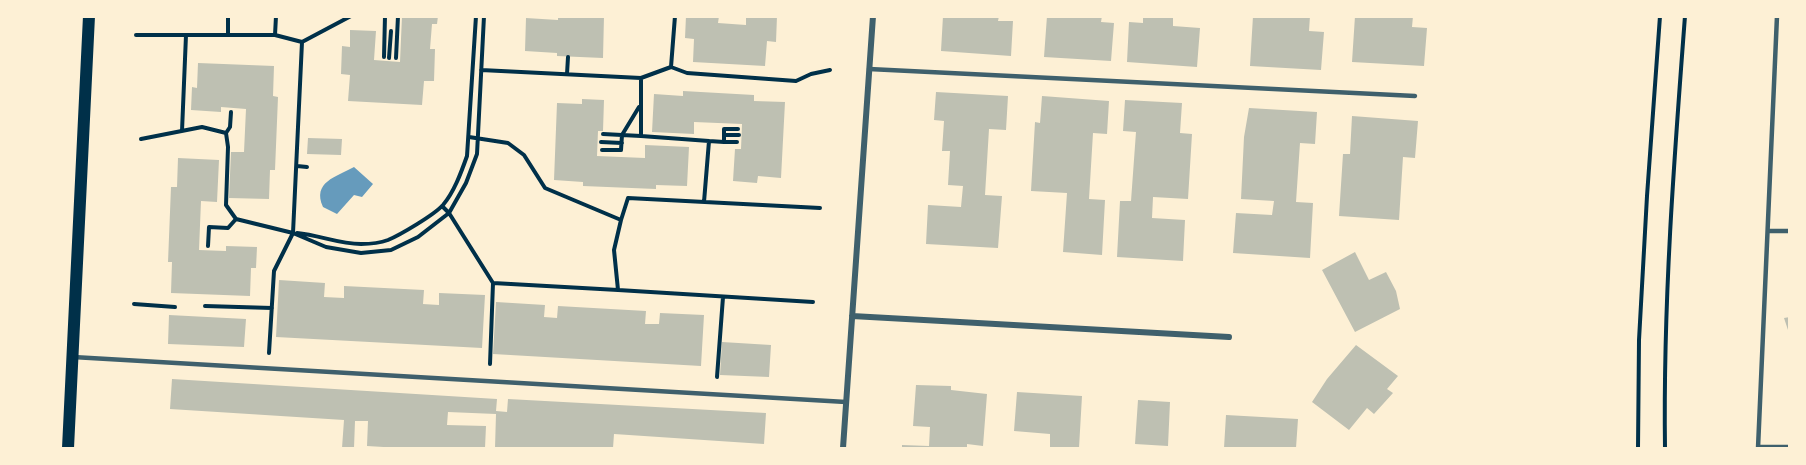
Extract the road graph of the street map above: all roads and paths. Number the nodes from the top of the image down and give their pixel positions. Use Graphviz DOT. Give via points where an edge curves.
graph roads {
  1 [pos="89,16"];
  2 [pos="276,16"];
  3 [pos="351,16"];
  4 [pos="385,16"];
  5 [pos="398,16"];
  6 [pos="476,16"];
  7 [pos="484,16"];
  8 [pos="675,16"];
  9 [pos="873,16"];
  10 [pos="1660,16"];
  11 [pos="1685,16"];
  12 [pos="1777,16"];
  13 [pos="228,18"];
  14 [pos="385,31"];
  15 [pos="391,31"];
  16 [pos="397,32"];
  17 [pos="228,34"];
  18 [pos="276,34"];
  19 [pos="136,35"];
  20 [pos="186,35"];
  21 [pos="302,42"];
  22 [pos="568,57"];
  23 [pos="396,58"];
  24 [pos="672,67"];
  25 [pos="869,69"];
  26 [pos="481,70"];
  27 [pos="830,70"];
  28 [pos="567,74"];
  29 [pos="641,78"];
  30 [pos="1415,96"];
  31 [pos="640,106"];
  32 [pos="231,112"];
  33 [pos="738,129"];
  34 [pos="182,131"];
  35 [pos="226,133"];
  36 [pos="603,134"];
  37 [pos="622,135"];
  38 [pos="724,135"];
  39 [pos="739,135"];
  40 [pos="641,136"];
  41 [pos="469,138"];
  42 [pos="477,138"];
  43 [pos="141,139"];
  44 [pos="709,141"];
  45 [pos="601,142"];
  46 [pos="622,142"];
  47 [pos="724,142"];
  48 [pos="737,142"];
  49 [pos="602,150"];
  50 [pos="297,166"];
  51 [pos="307,167"];
  52 [pos="704,202"];
  53 [pos="442,206"];
  54 [pos="820,208"];
  55 [pos="449,213"];
  56 [pos="236,219"];
  57 [pos="621,220"];
  58 [pos="1768,231"];
  59 [pos="1790,231"];
  60 [pos="293,233"];
  61 [pos="208,246"];
  62 [pos="494,283"];
  63 [pos="618,290"];
  64 [pos="723,297"];
  65 [pos="813,302"];
  66 [pos="134,304"];
  67 [pos="204,306"];
  68 [pos="175,307"];
  69 [pos="272,308"];
  70 [pos="852,316"];
  71 [pos="1229,337"];
  72 [pos="73,357"];
  73 [pos="268,368"];
  74 [pos="489,381"];
  75 [pos="716,394"];
  76 [pos="846,402"];
  77 [pos="1790,447"];
  78 [pos="68,448"];
  79 [pos="843,448"];
  80 [pos="1638,448"];
  81 [pos="1665,448"];
  82 [pos="1758,448"];
  1 -- 72 [label="main road"];
  2 -- 18 [label="path"];
  3 -- 21 [label="path"];
  4 -- 14 [label="path"];
  5 -- 16 [label="path"];
  6 -- 41 [label="path"];
  7 -- 26 [label="path"];
  8 -- 24 [label="path"];
  9 -- 25 [label="street"];
  10 -- 80 [label="path" via="1642,292"];
  11 -- 81 [label="path" via="1667,310"];
  12 -- 58 [label="lane"];
  13 -- 17 [label="path"];
  14 -- 15 [label="path"];
  14 -- 15 [label="path" via="387,57"];
  15 -- 16 [label="path"];
  16 -- 23 [label="path"];
  17 -- 18 [label="path"];
  17 -- 20 [label="path"];
  18 -- 21 [label="path"];
  19 -- 20 [label="path"];
  20 -- 34 [label="path"];
  21 -- 50 [label="path"];
  22 -- 28 [label="path"];
  24 -- 27 [label="path" via="687,73 796,81"];
  24 -- 29 [label="path"];
  25 -- 30 [label="lane"];
  25 -- 70 [label="street"];
  26 -- 28 [label="path"];
  26 -- 42 [label="path"];
  28 -- 29 [label="path"];
  29 -- 31 [label="path"];
  31 -- 37 [label="path"];
  31 -- 40 [label="path"];
  32 -- 35 [label="path"];
  33 -- 38 [label="path" via="724,129"];
  34 -- 35 [label="path" via="202,127"];
  34 -- 43 [label="path"];
  35 -- 56 [label="path" via="226,205"];
  36 -- 37 [label="path"];
  37 -- 40 [label="path"];
  37 -- 46 [label="path"];
  38 -- 39 [label="path"];
  38 -- 47 [label="path"];
  40 -- 44 [label="path"];
  41 -- 42 [label="path"];
  41 -- 53 [label="path" via="460,176"];
  42 -- 55 [label="path" via="477,154"];
  42 -- 57 [label="path" via="508,143 524,155 545,188"];
  44 -- 47 [label="path"];
  44 -- 52 [label="path"];
  45 -- 46 [label="path"];
  46 -- 49 [label="path" via="621,150"];
  47 -- 48 [label="path"];
  50 -- 51 [label="path"];
  50 -- 60 [label="path"];
  52 -- 54 [label="path"];
  52 -- 57 [label="path" via="628,198"];
  53 -- 55 [label="path"];
  53 -- 60 [label="path" via="388,240 372,244"];
  55 -- 60 [label="path" via="417,237 391,250 361,253 326,247"];
  55 -- 62 [label="path"];
  56 -- 60 [label="path"];
  56 -- 61 [label="path" via="228,228 209,227"];
  57 -- 63 [label="path" via="614,250"];
  58 -- 59 [label="lane"];
  58 -- 82 [label="lane"];
  60 -- 69 [label="path" via="274,271"];
  62 -- 63 [label="path"];
  62 -- 74 [label="path"];
  63 -- 64 [label="path"];
  64 -- 65 [label="path"];
  64 -- 75 [label="path"];
  66 -- 68 [label="path"];
  67 -- 69 [label="path"];
  69 -- 73 [label="path"];
  70 -- 71 [label="street"];
  70 -- 76 [label="street"];
  72 -- 73 [label="lane"];
  72 -- 78 [label="main road"];
  73 -- 74 [label="lane"];
  74 -- 75 [label="lane"];
  75 -- 76 [label="lane"];
  76 -- 79 [label="street"];
  77 -- 82 [label="lane"];
}
